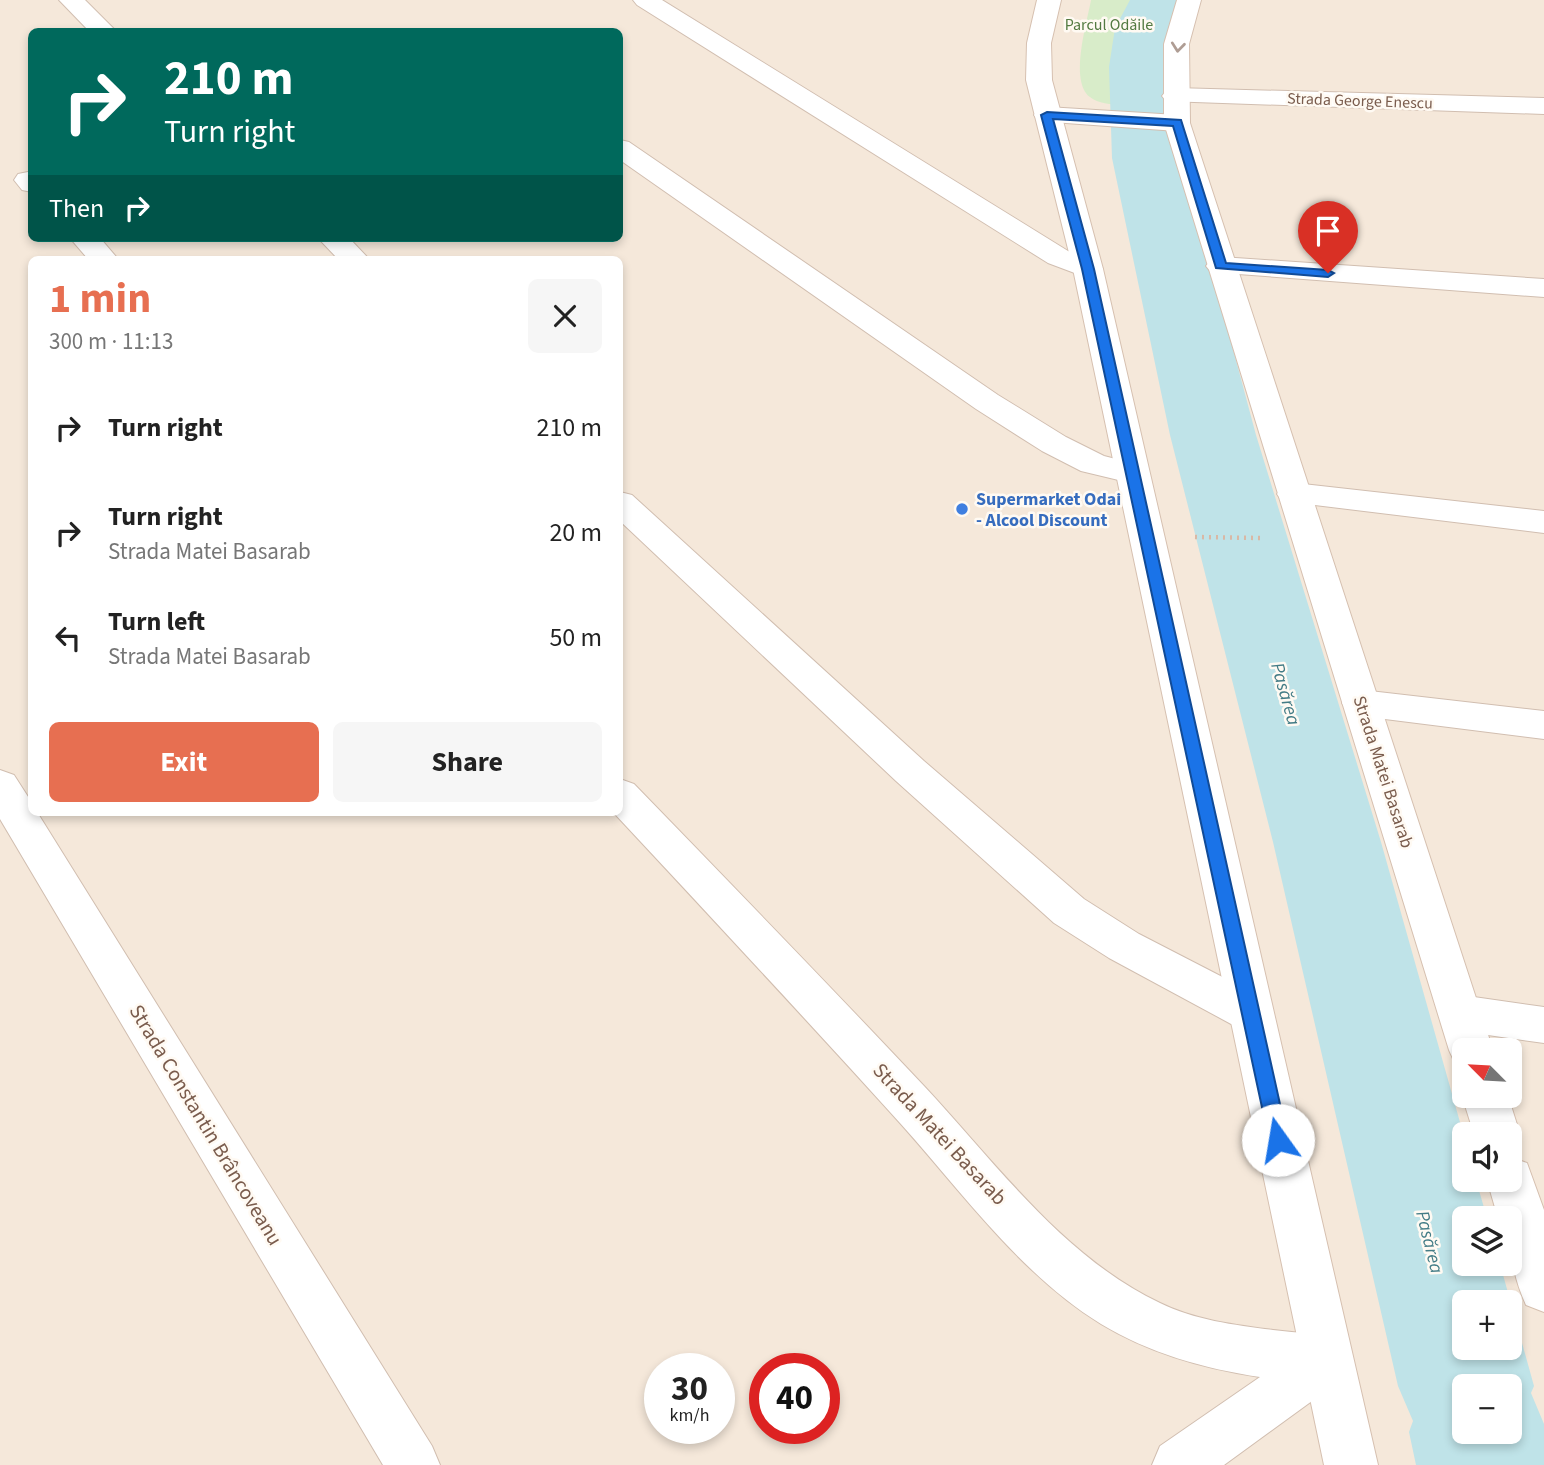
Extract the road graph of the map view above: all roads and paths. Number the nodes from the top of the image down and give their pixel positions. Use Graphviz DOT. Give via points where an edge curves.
graph roads {
  1 [pos="71,0"];
  2 [pos="645,0"];
  3 [pos="1049,0"];
  4 [pos="1189,0"];
  5 [pos="101,28"];
  6 [pos="1544,106"];
  7 [pos="1169,114"];
  8 [pos="1060,117"];
  9 [pos="623,150"];
  10 [pos="88,242"];
  11 [pos="336,242"];
  12 [pos="101,256"];
  13 [pos="352,256"];
  14 [pos="1221,266"];
  15 [pos="1088,269"];
  16 [pos="1544,288"];
  17 [pos="1131,472"];
  18 [pos="1294,494"];
  19 [pos="623,506"];
  20 [pos="1544,522"];
  21 [pos="1145,535"];
  22 [pos="1308,540"];
  23 [pos="1361,703"];
  24 [pos="1544,725"];
  25 [pos="0,785"];
  26 [pos="623,797"];
  27 [pos="1249,1012"];
  28 [pos="1544,1025"];
  29 [pos="1466,1031"];
  30 [pos="1514,1192"];
  31 [pos="1544,1289"];
  32 [pos="1327,1360"];
  33 [pos="413,1465"];
  34 [pos="1180,1465"];
  35 [pos="1350,1465"];
  1 -- 5 [label="street"];
  2 -- 15 [label="street" via="1058,257"];
  3 -- 8 [label="street" via="1039,43 1039,80"];
  4 -- 7 [label="street, Strada Matei Basarab, one-way" via="1182,14"];
  6 -- 7 [label="street, Strada George Enescu"];
  7 -- 8 [label="street, Strada George Enescu"];
  7 -- 14 [label="street, Strada Matei Basarab"];
  8 -- 15 [label="street"];
  9 -- 17 [label="street" via="987,402 1093,464"];
  10 -- 12 [label="street"];
  11 -- 13 [label="street"];
  14 -- 16 [label="street"];
  14 -- 18 [label="street, Strada Matei Basarab"];
  15 -- 17 [label="street"];
  17 -- 21 [label="street"];
  18 -- 20 [label="street"];
  18 -- 22 [label="street, Strada Matei Basarab"];
  19 -- 27 [label="street" via="1069,911 1124,946"];
  21 -- 22 [label="path"];
  21 -- 27 [label="street"];
  22 -- 23 [label="street, Strada Matei Basarab"];
  23 -- 24 [label="street"];
  23 -- 29 [label="street, Strada Matei Basarab"];
  25 -- 33 [label="street, Strada Constantin Brâncoveanu"];
  26 -- 32 [label="street, Strada Matei Basarab" via="1061,1263 1118,1307 1181,1336 1240,1352"];
  27 -- 32 [label="street"];
  28 -- 29 [label="street"];
  30 -- 31 [label="street"];
  32 -- 34 [label="street"];
  32 -- 35 [label="street"];
}
